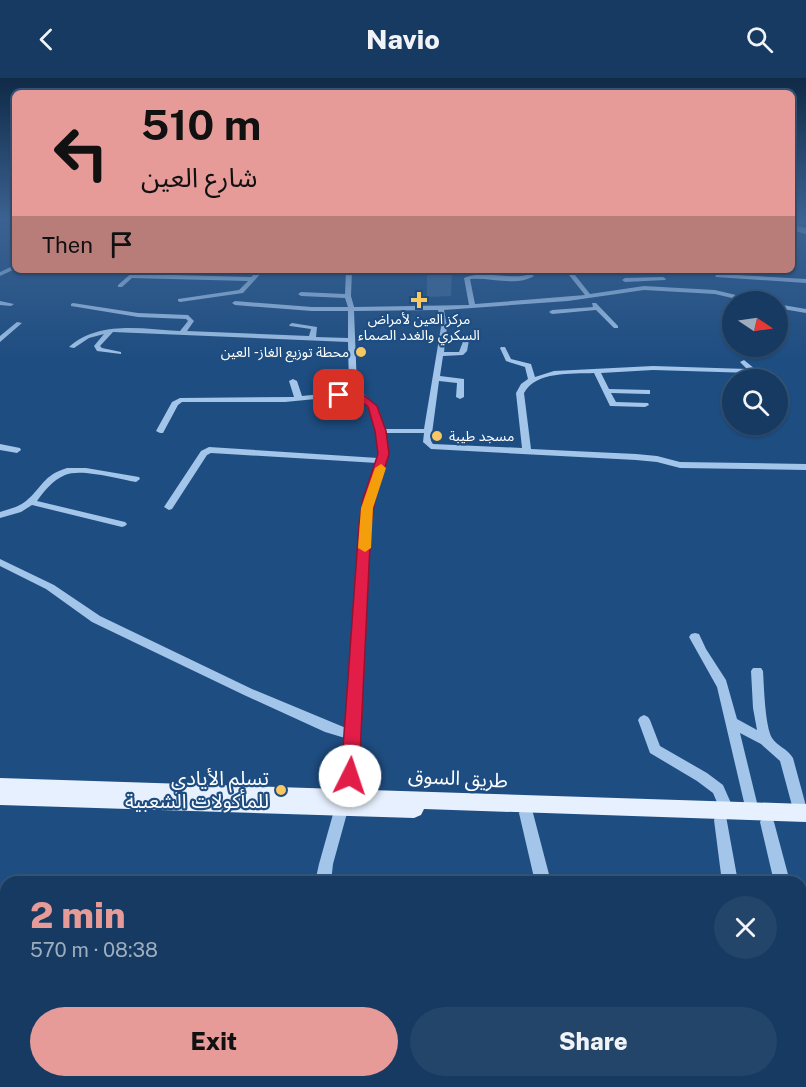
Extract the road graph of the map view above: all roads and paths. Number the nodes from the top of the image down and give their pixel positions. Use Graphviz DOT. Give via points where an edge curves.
graph roads {
  1 [pos="134,273"];
  2 [pos="258,273"];
  3 [pos="349,273"];
  4 [pos="482,273"];
  5 [pos="570,273"];
  6 [pos="618,273"];
  7 [pos="131,276"];
  8 [pos="531,276"];
  9 [pos="253,279"];
  10 [pos="625,279"];
  11 [pos="663,279"];
  12 [pos="806,281"];
  13 [pos="719,282"];
  14 [pos="120,286"];
  15 [pos="633,289"];
  16 [pos="737,291"];
  17 [pos="301,294"];
  18 [pos="586,295"];
  19 [pos="348,296"];
  20 [pos="180,300"];
  21 [pos="0,303"];
  22 [pos="236,303"];
  23 [pos="11,304"];
  24 [pos="73,305"];
  25 [pos="472,307"];
  26 [pos="351,308"];
  27 [pos="441,308"];
  28 [pos="597,308"];
  29 [pos="788,308"];
  30 [pos="806,311"];
  31 [pos="552,312"];
  32 [pos="19,323"];
  33 [pos="292,325"];
  34 [pos="616,327"];
  35 [pos="112,330"];
  36 [pos="183,332"];
  37 [pos="312,338"];
  38 [pos="0,340"];
  39 [pos="350,340"];
  40 [pos="466,340"];
  41 [pos="72,347"];
  42 [pos="503,348"];
  43 [pos="119,353"];
  44 [pos="440,354"];
  45 [pos="744,362"];
  46 [pos="596,370"];
  47 [pos="436,378"];
  48 [pos="532,380"];
  49 [pos="293,381"];
  50 [pos="607,391"];
  51 [pos="646,392"];
  52 [pos="357,393"];
  53 [pos="460,397"];
  54 [pos="299,399"];
  55 [pos="613,404"];
  56 [pos="645,405"];
  57 [pos="655,409"];
  58 [pos="160,431"];
  59 [pos="380,431"];
  60 [pos="428,431"];
  61 [pos="0,447"];
  62 [pos="17,450"];
  63 [pos="527,451"];
  64 [pos="383,461"];
  65 [pos="806,467"];
  66 [pos="136,478"];
  67 [pos="31,501"];
  68 [pos="168,507"];
  69 [pos="0,515"];
  70 [pos="122,524"];
  71 [pos="0,562"];
  72 [pos="695,637"];
  73 [pos="757,671"];
  74 [pos="644,720"];
  75 [pos="731,722"];
  76 [pos="353,735"];
  77 [pos="766,740"];
  78 [pos="0,786"];
  79 [pos="0,797"];
  80 [pos="345,803"];
  81 [pos="526,813"];
  82 [pos="724,815"];
  83 [pos="759,816"];
  84 [pos="804,816"];
  85 [pos="324,876"];
  86 [pos="542,876"];
  87 [pos="729,876"];
  88 [pos="780,876"];
  1 -- 7 [label="street"];
  2 -- 9 [label="street"];
  3 -- 19 [label="street"];
  4 -- 8 [label="street" via="521,279"];
  4 -- 25 [label="street" via="466,279"];
  5 -- 18 [label="street"];
  6 -- 10 [label="street"];
  7 -- 9 [label="street"];
  7 -- 14 [label="street"];
  9 -- 20 [label="street" via="241,292"];
  10 -- 11 [label="street"];
  10 -- 15 [label="street"];
  12 -- 13 [label="street"];
  13 -- 15 [label="street"];
  13 -- 16 [label="street"];
  15 -- 18 [label="street"];
  17 -- 19 [label="street"];
  18 -- 25 [label="street"];
  18 -- 28 [label="street"];
  19 -- 26 [label="street"];
  21 -- 23 [label="street"];
  22 -- 26 [label="street"];
  24 -- 36 [label="street" via="138,315 188,317 191,321"];
  25 -- 27 [label="street"];
  26 -- 27 [label="street"];
  26 -- 39 [label="street"];
  27 -- 44 [label="street" via="444,327"];
  28 -- 31 [label="street"];
  28 -- 34 [label="street"];
  29 -- 30 [label="street"];
  32 -- 38 [label="street"];
  33 -- 37 [label="street" via="314,327"];
  35 -- 36 [label="street"];
  35 -- 41 [label="street" via="87,337"];
  35 -- 43 [label="street" via="97,346 99,350"];
  36 -- 37 [label="street"];
  37 -- 39 [label="street"];
  39 -- 52 [label="street" via="353,388"];
  40 -- 44 [label="street" via="461,354"];
  42 -- 48 [label="street" via="508,360 528,366"];
  44 -- 47 [label="street"];
  45 -- 46 [label="street" via="749,371"];
  46 -- 48 [label="street" via="548,374"];
  46 -- 50 [label="street"];
  47 -- 53 [label="street" via="461,381"];
  47 -- 60 [label="street"];
  48 -- 63 [label="street" via="524,386 519,399"];
  49 -- 54 [label="street"];
  50 -- 51 [label="street"];
  50 -- 55 [label="street"];
  52 -- 54 [label="street"];
  52 -- 59 [label="street" via="372,406"];
  54 -- 58 [label="street" via="180,400"];
  55 -- 56 [label="street"];
  55 -- 57 [label="street"];
  59 -- 60 [label="street"];
  59 -- 64 [label="street"];
  60 -- 63 [label="street" via="427,442 435,447"];
  61 -- 62 [label="street"];
  63 -- 65 [label="street" via="657,459 680,465"];
  64 -- 68 [label="street" via="209,450"];
  64 -- 76 [label="street" via="369,499 365,524"];
  66 -- 67 [label="street" via="63,472"];
  67 -- 69 [label="street"];
  67 -- 70 [label="street"];
  71 -- 76 [label="street" via="50,587 96,619 248,692"];
  72 -- 75 [label="street" via="718,674"];
  73 -- 77 [label="street"];
  74 -- 82 [label="street" via="655,749 718,789"];
  75 -- 77 [label="street"];
  75 -- 83 [label="street"];
  76 -- 80 [label="street"];
  77 -- 84 [label="street" via="786,758"];
  78 -- 80 [label="main road, طريق السوق"];
  79 -- 80 [label="main road, طريق السوق"];
  80 -- 81 [label="main road, طريق السوق"];
  80 -- 82 [label="main road, طريق السوق"];
  80 -- 85 [label="street"];
  81 -- 82 [label="main road, طريق السوق"];
  81 -- 86 [label="street"];
  82 -- 83 [label="main road, طريق السوق"];
  82 -- 87 [label="street"];
  83 -- 84 [label="main road, طريق السوق"];
  83 -- 88 [label="street"];
}
